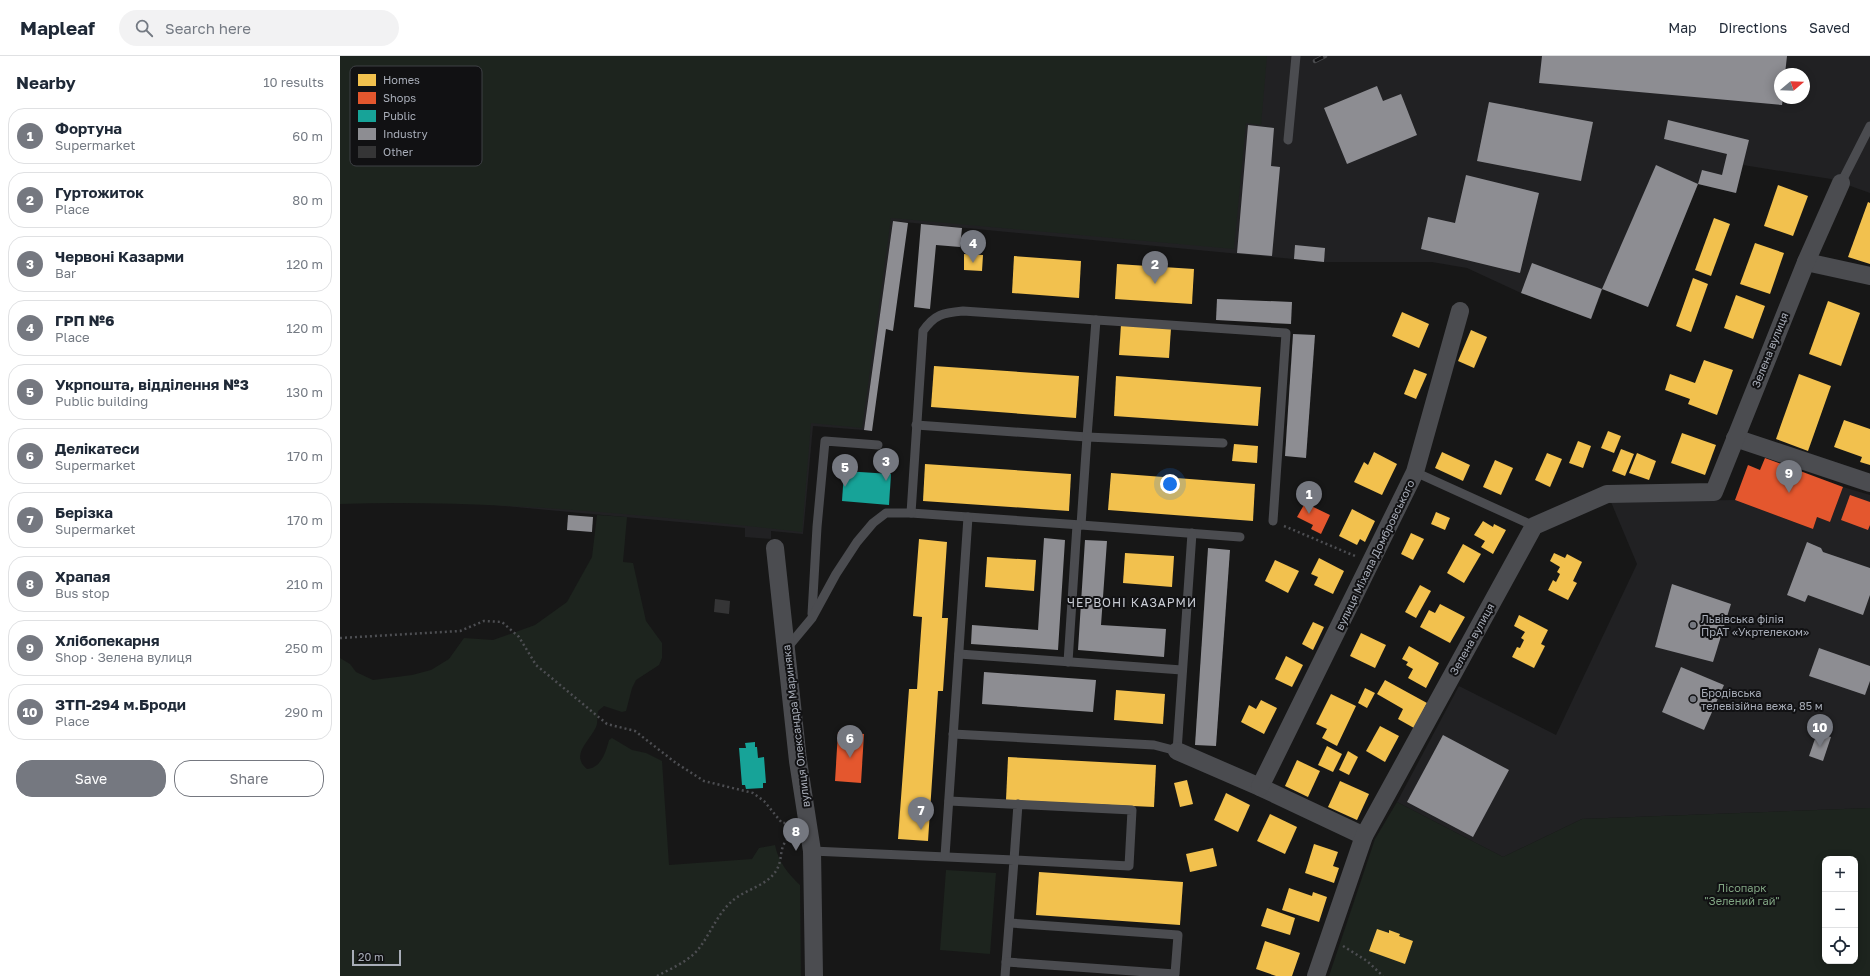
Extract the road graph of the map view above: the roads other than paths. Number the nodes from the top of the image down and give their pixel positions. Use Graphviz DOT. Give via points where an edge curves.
graph roads {
  1 [pos="1296,56"];
  2 [pos="1870,126"];
  3 [pos="1288,140"];
  4 [pos="1841,184"];
  5 [pos="1806,262"];
  6 [pos="1870,276"];
  7 [pos="1460,311"];
  8 [pos="1096,320"];
  9 [pos="916,425"];
  10 [pos="1088,437"];
  11 [pos="1735,438"];
  12 [pos="1223,444"];
  13 [pos="878,445"];
  14 [pos="1415,472"];
  15 [pos="1870,483"];
  16 [pos="911,513"];
  17 [pos="968,517"];
  18 [pos="1273,521"];
  19 [pos="1079,525"];
  20 [pos="1534,526"];
  21 [pos="1192,533"];
  22 [pos="1240,536"];
  23 [pos="775,548"];
  24 [pos="812,618"];
  25 [pos="787,648"];
  26 [pos="959,654"];
  27 [pos="1068,662"];
  28 [pos="1182,670"];
  29 [pos="953,734"];
  30 [pos="1176,751"];
  31 [pos="1260,787"];
  32 [pos="949,801"];
  33 [pos="1018,804"];
  34 [pos="1364,836"];
  35 [pos="812,851"];
  36 [pos="945,856"];
  37 [pos="1014,860"];
  38 [pos="1010,923"];
  39 [pos="1006,962"];
  40 [pos="814,976"];
  41 [pos="1005,976"];
  42 [pos="1316,976"];
  1 -- 3 [label="lane"];
  2 -- 4 [label="lane"];
  4 -- 5 [label="street, Зелена вулиця"];
  5 -- 6 [label="street"];
  5 -- 11 [label="street, Зелена вулиця"];
  7 -- 14 [label="street, вулиця Міхала Домбровського"];
  8 -- 9 [label="lane" via="963,311 945,313 934,318 923,331"];
  8 -- 10 [label="lane"];
  8 -- 18 [label="lane" via="1286,333"];
  9 -- 10 [label="lane"];
  9 -- 16 [label="lane"];
  10 -- 12 [label="lane"];
  10 -- 19 [label="lane"];
  11 -- 15 [label="street"];
  11 -- 20 [label="street, Зелена вулиця" via="1714,492 1607,494"];
  13 -- 24 [label="lane" via="825,441"];
  14 -- 20 [label="lane"];
  14 -- 31 [label="street, вулиця Міхала Домбровського"];
  16 -- 17 [label="lane"];
  16 -- 24 [label="lane" via="886,513 873,523 840,568"];
  17 -- 19 [label="lane"];
  17 -- 26 [label="lane"];
  19 -- 21 [label="lane"];
  19 -- 27 [label="lane"];
  20 -- 34 [label="street, Зелена вулиця"];
  21 -- 22 [label="lane"];
  21 -- 28 [label="lane"];
  23 -- 25 [label="street, вулиця Олександра Мариняка"];
  24 -- 25 [label="lane"];
  25 -- 35 [label="street, вулиця Олександра Мариняка" via="798,761"];
  26 -- 27 [label="lane"];
  26 -- 29 [label="lane"];
  27 -- 28 [label="lane"];
  28 -- 30 [label="lane"];
  29 -- 30 [label="lane" via="1154,745"];
  29 -- 32 [label="lane"];
  30 -- 31 [label="street"];
  31 -- 34 [label="street"];
  32 -- 33 [label="lane"];
  32 -- 36 [label="lane"];
  33 -- 37 [label="lane"];
  33 -- 37 [label="lane" via="1132,810 1130,866"];
  34 -- 42 [label="street, Зелена вулиця"];
  35 -- 36 [label="lane"];
  35 -- 40 [label="street, вулиця Олександра Мариняка"];
  36 -- 37 [label="lane"];
  37 -- 38 [label="lane"];
  38 -- 39 [label="lane"];
  38 -- 39 [label="lane" via="1178,935 1176,974"];
  39 -- 41 [label="lane"];
}
